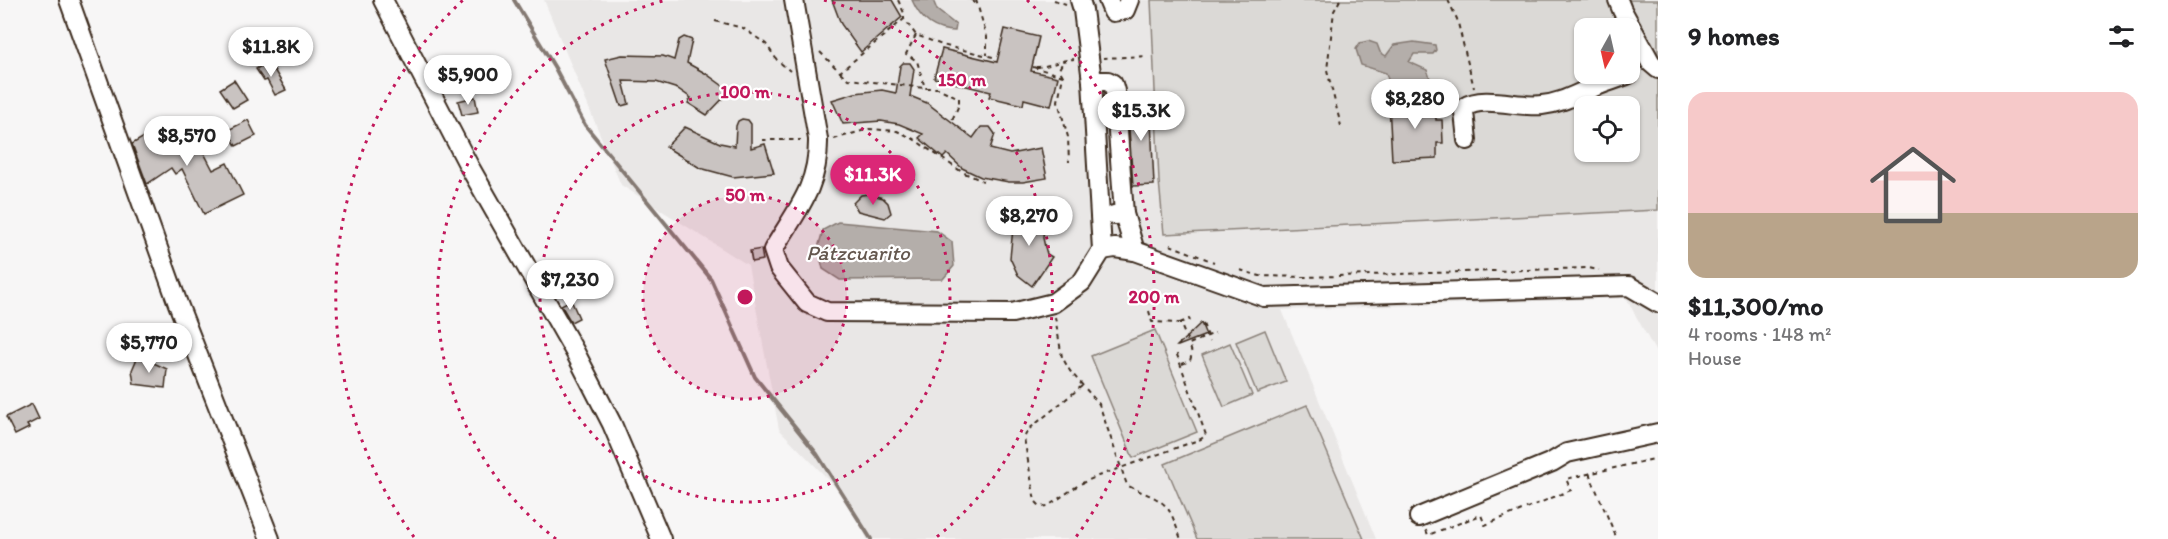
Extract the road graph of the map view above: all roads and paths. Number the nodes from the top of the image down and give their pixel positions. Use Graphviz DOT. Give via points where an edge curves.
graph roads {
  1 [pos="69,0"];
  2 [pos="383,0"];
  3 [pos="794,0"];
  4 [pos="898,0"];
  5 [pos="972,0"];
  6 [pos="976,0"];
  7 [pos="1080,0"];
  8 [pos="1108,0"];
  9 [pos="1129,0"];
  10 [pos="1340,0"];
  11 [pos="1448,0"];
  12 [pos="1618,0"];
  13 [pos="977,5"];
  14 [pos="904,19"];
  15 [pos="715,21"];
  16 [pos="916,35"];
  17 [pos="801,44"];
  18 [pos="987,56"];
  19 [pos="1148,56"];
  20 [pos="996,58"];
  21 [pos="1090,58"];
  22 [pos="1064,59"];
  23 [pos="1655,66"];
  24 [pos="1640,70"];
  25 [pos="805,72"];
  26 [pos="840,72"];
  27 [pos="1063,75"];
  28 [pos="1092,81"];
  29 [pos="1602,84"];
  30 [pos="925,88"];
  31 [pos="1478,103"];
  32 [pos="952,120"];
  33 [pos="1341,126"];
  34 [pos="762,140"];
  35 [pos="818,140"];
  36 [pos="1467,140"];
  37 [pos="1069,162"];
  38 [pos="983,182"];
  39 [pos="1124,214"];
  40 [pos="1099,216"];
  41 [pos="1102,250"];
  42 [pos="1139,253"];
  43 [pos="1220,265"];
  44 [pos="1240,270"];
  45 [pos="1608,271"];
  46 [pos="1053,303"];
  47 [pos="1658,303"];
  48 [pos="1149,311"];
  49 [pos="1190,321"];
  50 [pos="1180,322"];
  51 [pos="1203,324"];
  52 [pos="1215,333"];
  53 [pos="1208,336"];
  54 [pos="1210,341"];
  55 [pos="1189,344"];
  56 [pos="1176,352"];
  57 [pos="1182,364"];
  58 [pos="1082,386"];
  59 [pos="1658,433"];
  60 [pos="1658,445"];
  61 [pos="1658,458"];
  62 [pos="1552,462"];
  63 [pos="1121,468"];
  64 [pos="1589,473"];
  65 [pos="1419,518"];
  66 [pos="1428,534"];
  67 [pos="270,539"];
  68 [pos="661,539"];
  69 [pos="1181,539"];
  70 [pos="1617,539"];
  1 -- 67 [label="street" via="178,304"];
  2 -- 68 [label="street" via="469,166 575,352 612,424"];
  3 -- 17 [label="street"];
  4 -- 14 [label="path"];
  5 -- 13 [label="path"];
  6 -- 13 [label="path"];
  7 -- 21 [label="street"];
  8 -- 9 [label="street" via="1113,12 1125,10"];
  10 -- 33 [label="path" via="1334,11 1327,70"];
  11 -- 31 [label="path" via="1457,19"];
  12 -- 23 [label="street"];
  13 -- 18 [label="path" via="987,37"];
  14 -- 16 [label="path"];
  14 -- 26 [label="path"];
  15 -- 25 [label="path" via="743,28 766,44 792,72"];
  16 -- 18 [label="path"];
  16 -- 30 [label="path" via="906,54 917,62"];
  17 -- 25 [label="street"];
  17 -- 26 [label="path" via="815,48"];
  18 -- 20 [label="path"];
  19 -- 21 [label="path"];
  21 -- 22 [label="path"];
  21 -- 28 [label="street"];
  22 -- 27 [label="path" via="1059,69"];
  22 -- 27 [label="path" via="1033,67"];
  23 -- 24 [label="street"];
  25 -- 35 [label="street"];
  26 -- 30 [label="path" via="848,78"];
  27 -- 37 [label="path" via="1058,101 1068,137"];
  28 -- 39 [label="street" via="1108,81 1115,91"];
  28 -- 40 [label="street"];
  29 -- 31 [label="street" via="1566,101 1540,106"];
  30 -- 32 [label="path" via="938,88 959,98"];
  31 -- 36 [label="street" via="1465,107"];
  34 -- 35 [label="path"];
  35 -- 38 [label="path" via="869,129 897,131"];
  35 -- 46 [label="street" via="819,160 807,196 773,250 779,268 807,303 827,312 1001,313"];
  39 -- 40 [label="street"];
  39 -- 42 [label="street"];
  40 -- 41 [label="street"];
  41 -- 42 [label="street"];
  41 -- 46 [label="street" via="1082,282"];
  42 -- 43 [label="path" via="1172,246"];
  42 -- 47 [label="street" via="1264,297 1629,285"];
  44 -- 45 [label="path" via="1260,276 1307,277 1588,268"];
  46 -- 58 [label="path" via="1062,357"];
  48 -- 50 [label="path" via="1152,322"];
  49 -- 50 [label="path"];
  50 -- 55 [label="path"];
  51 -- 53 [label="path"];
  52 -- 53 [label="path"];
  53 -- 54 [label="path"];
  53 -- 55 [label="path"];
  55 -- 57 [label="path" via="1190,361"];
  56 -- 57 [label="path"];
  57 -- 63 [label="path" via="1206,435"];
  58 -- 63 [label="path" via="1099,404"];
  58 -- 63 [label="path" via="1028,430 1024,438 1035,501 1041,507 1048,506 1080,484"];
  59 -- 62 [label="street" via="1567,453"];
  60 -- 62 [label="street" via="1570,464"];
  61 -- 64 [label="path"];
  62 -- 65 [label="street"];
  63 -- 69 [label="path" via="1127,485 1163,502"];
  64 -- 66 [label="path" via="1566,479 1571,490 1485,525 1481,514"];
  64 -- 70 [label="path"];
}
